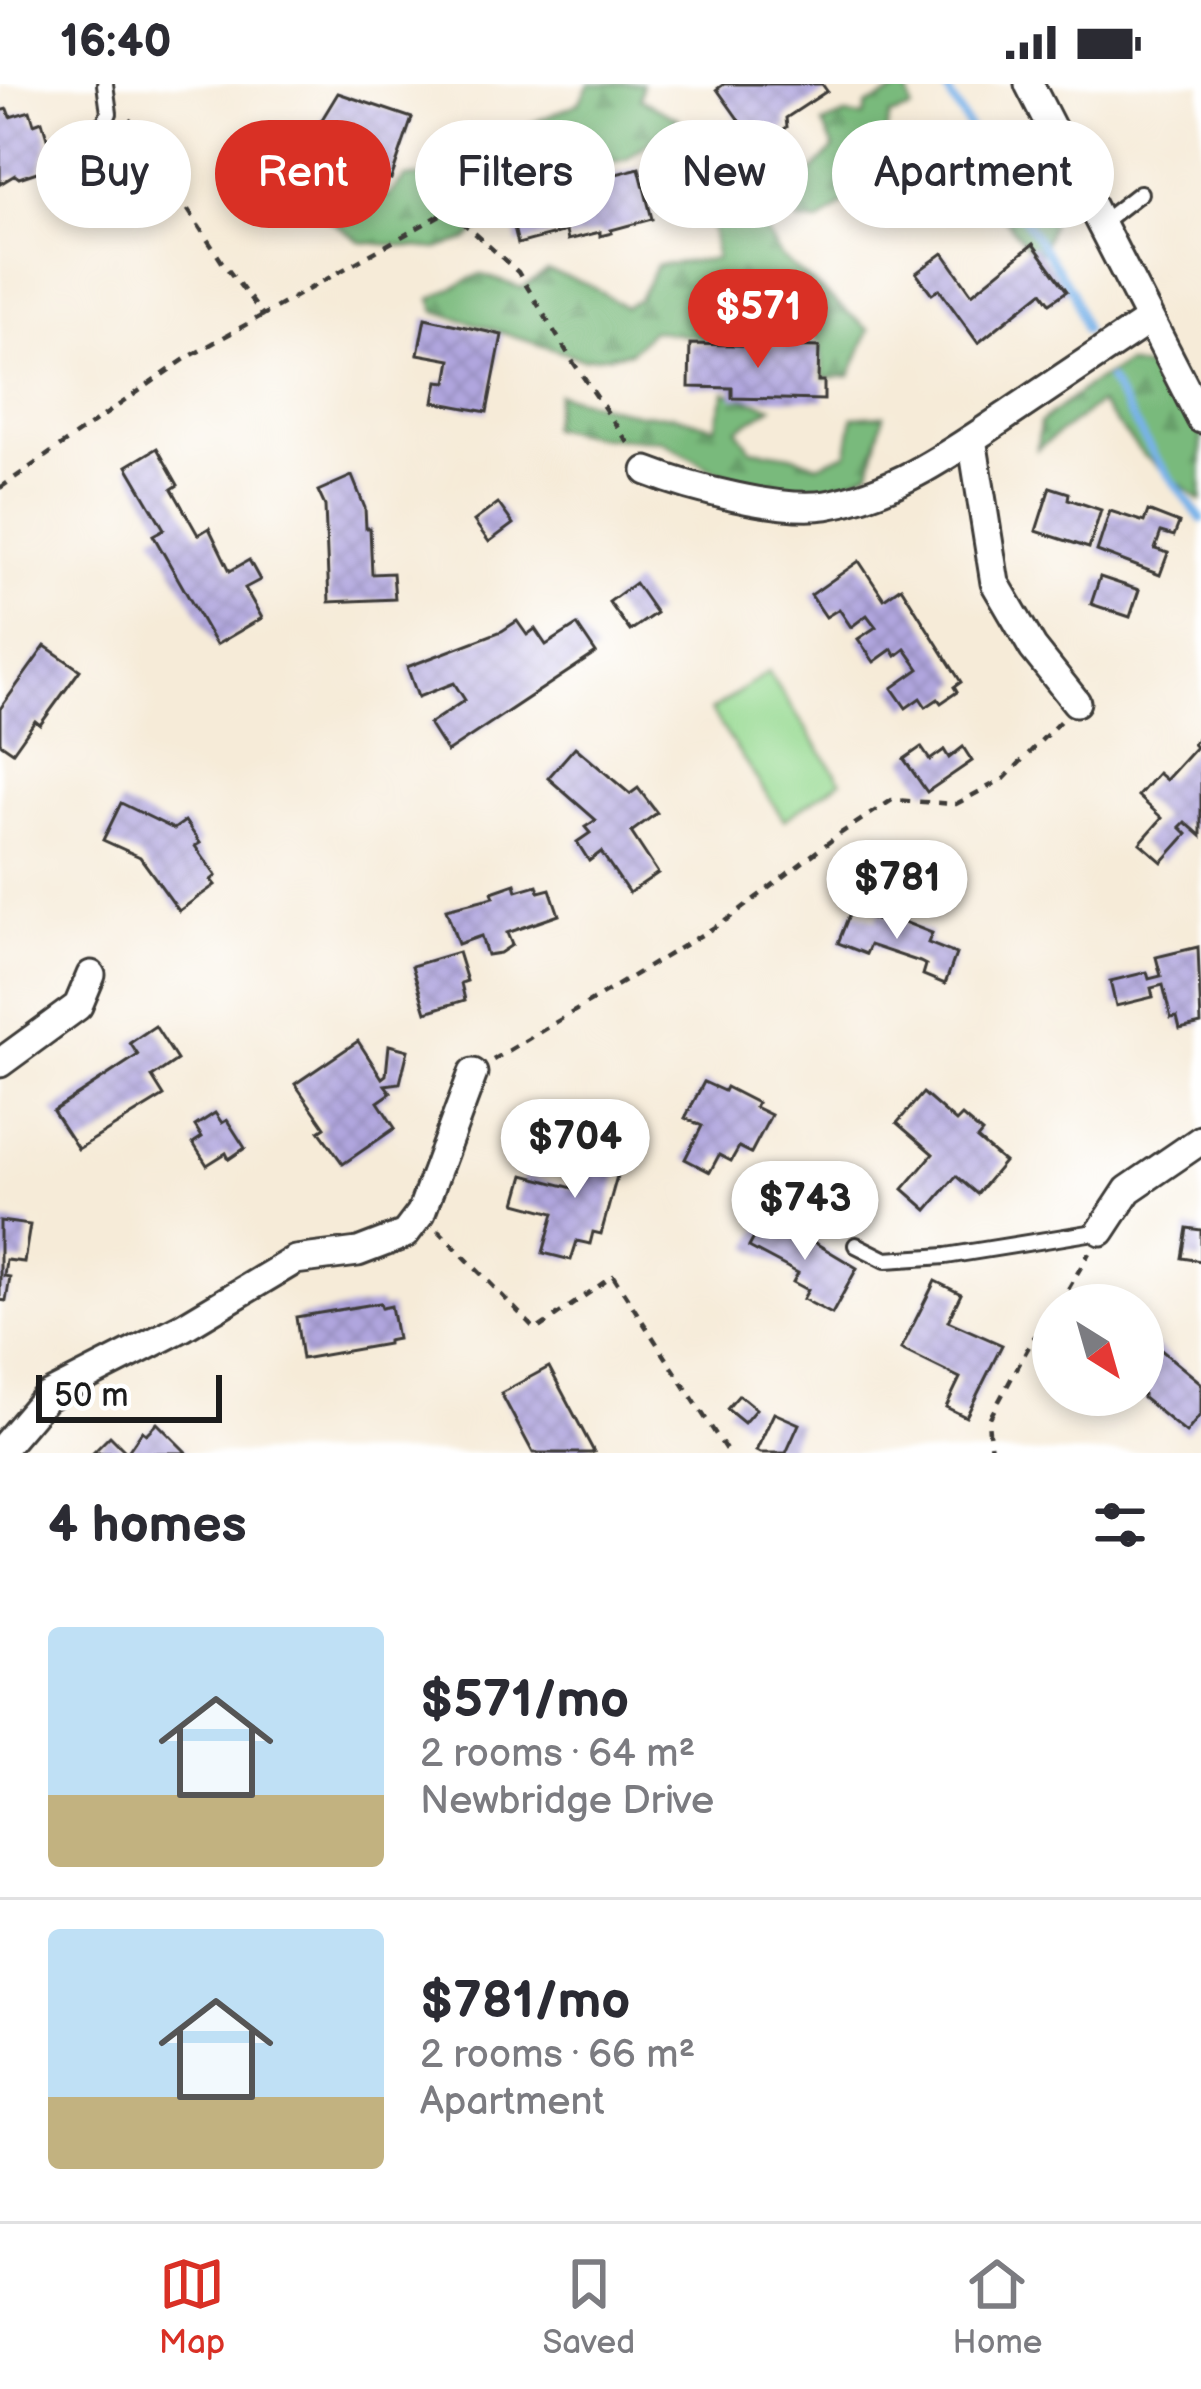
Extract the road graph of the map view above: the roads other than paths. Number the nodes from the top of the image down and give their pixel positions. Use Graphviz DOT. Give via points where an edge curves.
graph roads {
  1 [pos="105,84"];
  2 [pos="1029,84"];
  3 [pos="106,120"];
  4 [pos="1047,120"];
  5 [pos="1140,194"];
  6 [pos="1114,214"];
  7 [pos="1102,228"];
  8 [pos="1149,320"];
  9 [pos="1201,419"];
  10 [pos="972,439"];
  11 [pos="647,471"];
  12 [pos="1076,702"];
  13 [pos="91,975"];
  14 [pos="0,1064"];
  15 [pos="473,1072"];
  16 [pos="1201,1140"];
  17 [pos="1101,1231"];
  18 [pos="856,1244"];
  19 [pos="0,1450"];
  1 -- 3 [label="lane"];
  2 -- 4 [label="street"];
  5 -- 6 [label="lane"];
  7 -- 8 [label="street"];
  8 -- 9 [label="street"];
  8 -- 10 [label="street"];
  10 -- 11 [label="street" via="872,494 822,506 783,506"];
  10 -- 12 [label="street" via="995,583"];
  13 -- 14 [label="street" via="78,1006"];
  15 -- 19 [label="street" via="421,1213 405,1234 358,1252 295,1260 46,1397"];
  16 -- 17 [label="street" via="1128,1190"];
  17 -- 18 [label="lane" via="886,1260"];
}
